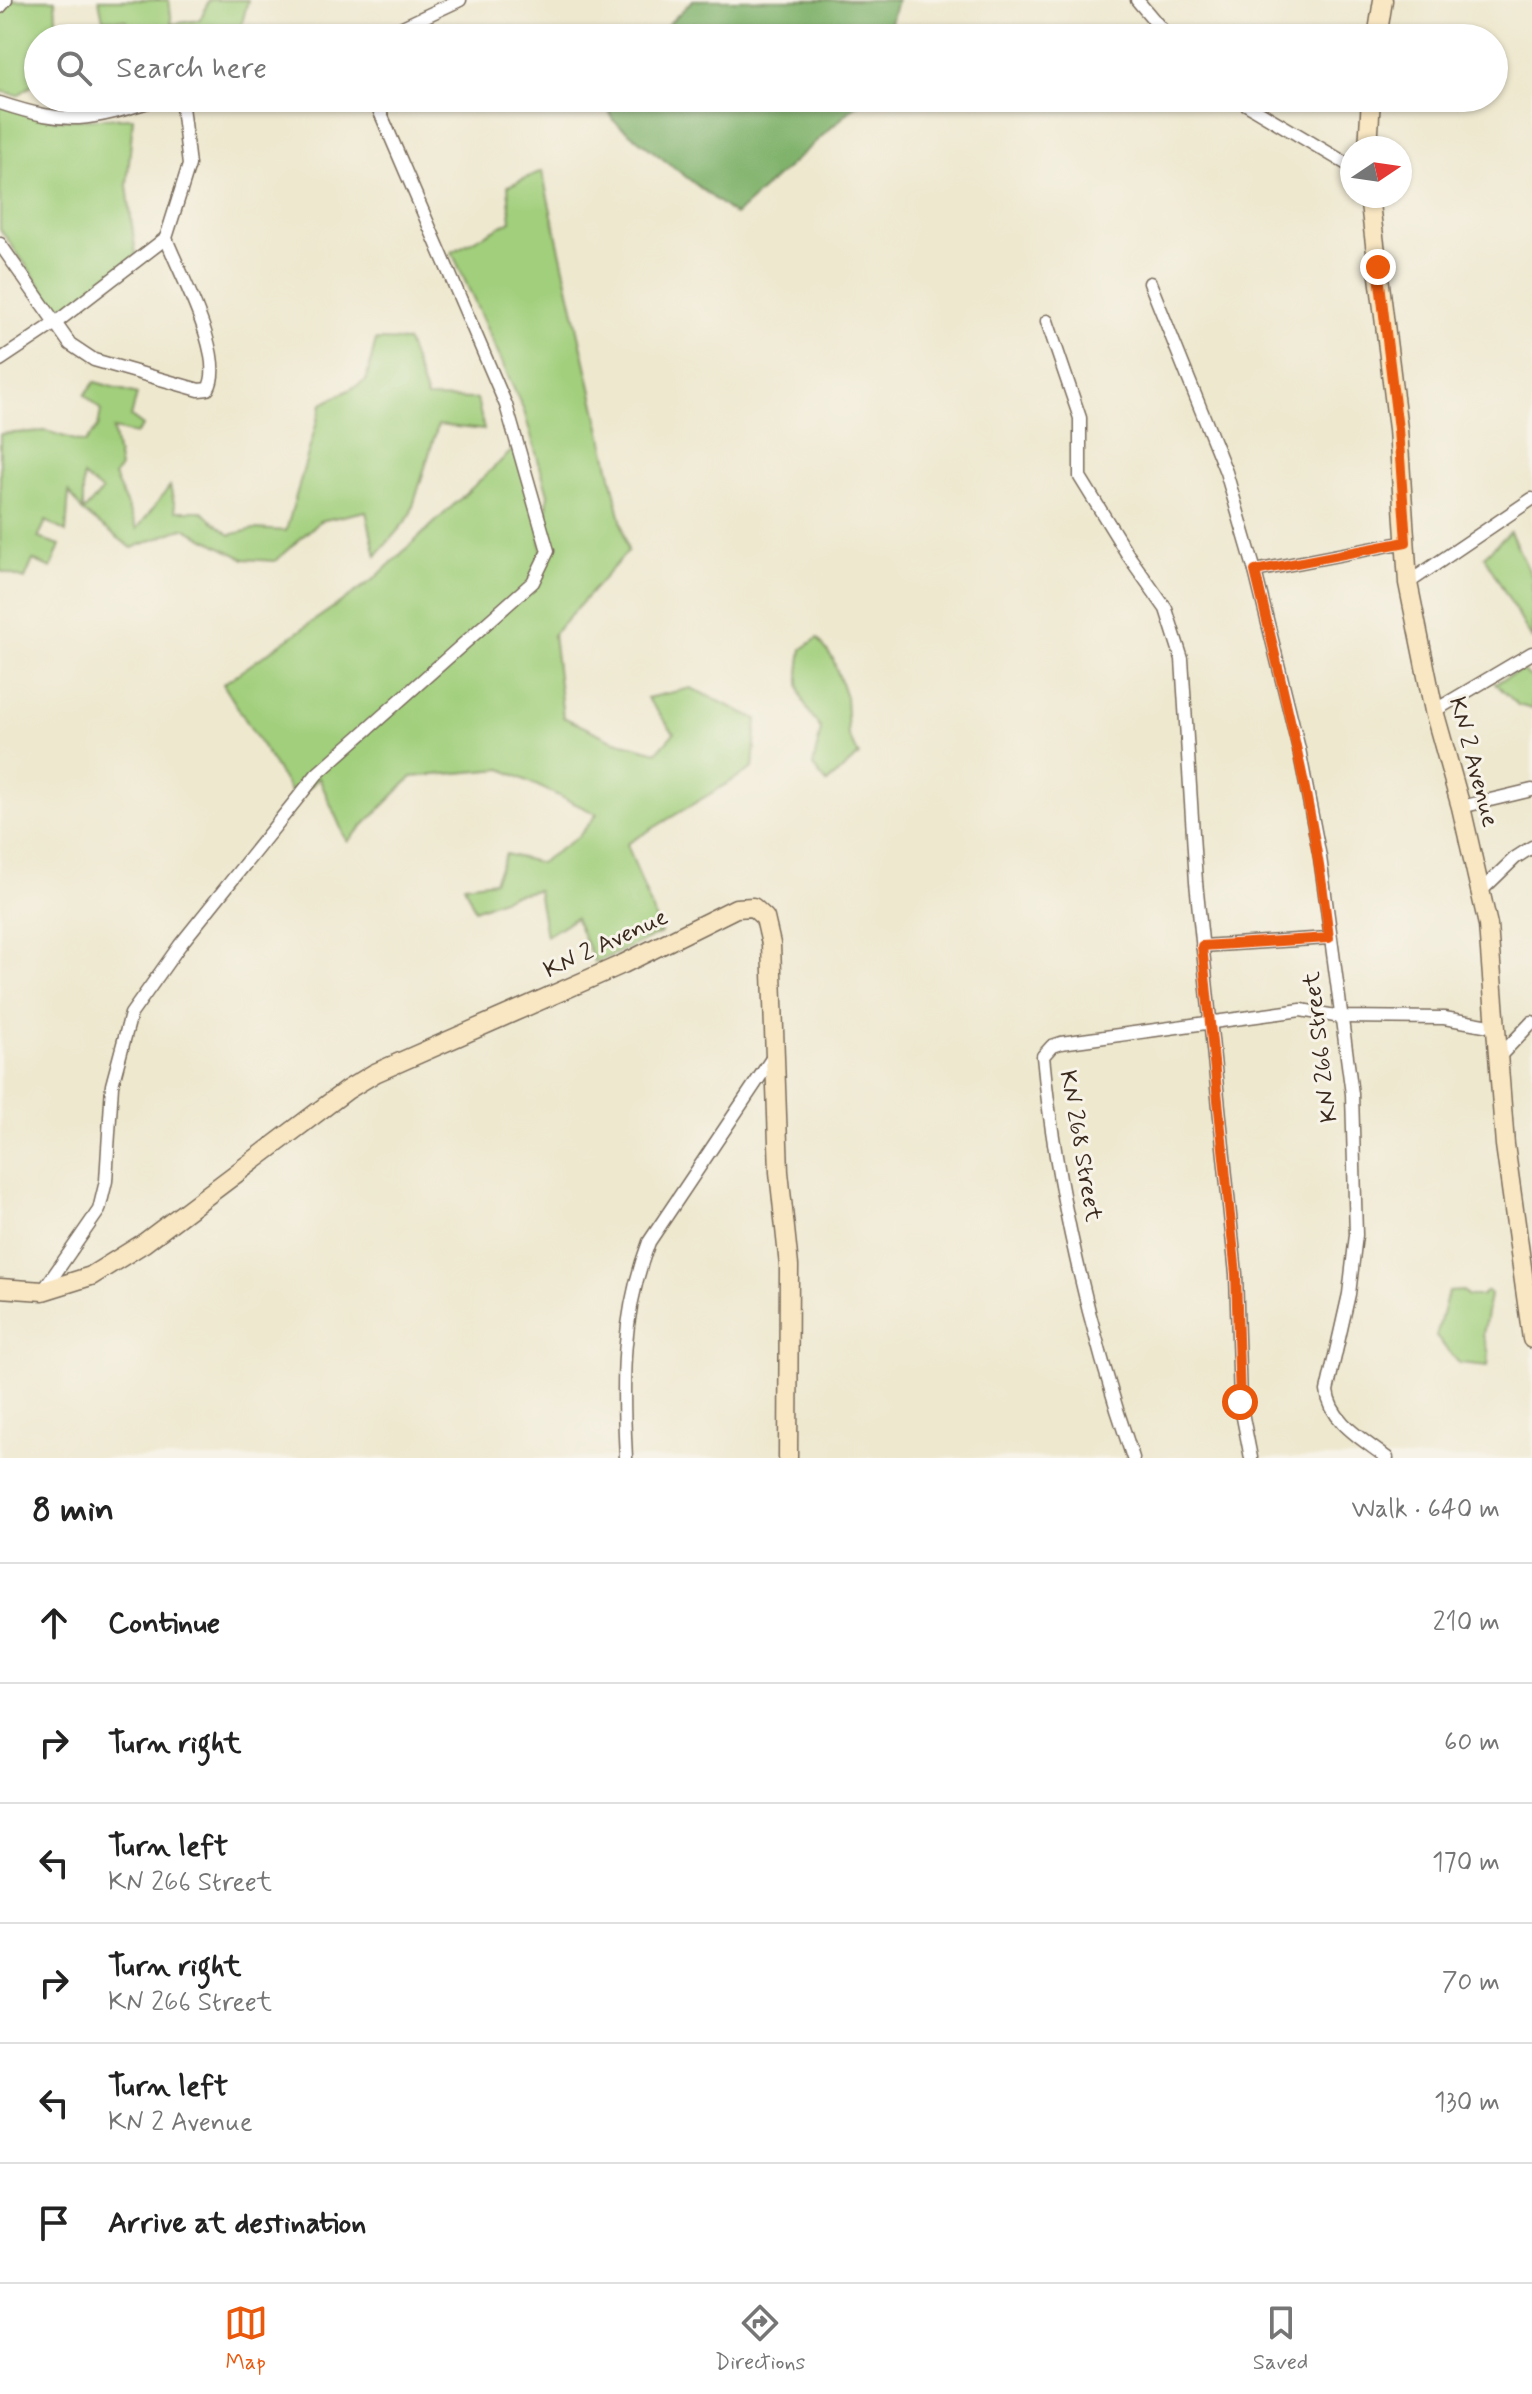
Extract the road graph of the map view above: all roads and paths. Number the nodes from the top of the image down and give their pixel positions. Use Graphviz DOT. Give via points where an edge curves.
graph roads {
  1 [pos="6,0"];
  2 [pos="460,0"];
  3 [pos="1137,0"];
  4 [pos="1383,0"];
  5 [pos="0,7"];
  6 [pos="409,24"];
  7 [pos="1157,24"];
  8 [pos="1379,24"];
  9 [pos="0,103"];
  10 [pos="24,110"];
  11 [pos="30,112"];
  12 [pos="108,112"];
  13 [pos="183,112"];
  14 [pos="380,112"];
  15 [pos="1260,112"];
  16 [pos="1370,112"];
  17 [pos="1369,136"];
  18 [pos="1340,160"];
  19 [pos="1370,208"];
  20 [pos="166,238"];
  21 [pos="0,244"];
  22 [pos="1150,283"];
  23 [pos="1047,321"];
  24 [pos="54,324"];
  25 [pos="0,360"];
  26 [pos="1532,499"];
  27 [pos="1406,542"];
  28 [pos="1255,571"];
  29 [pos="1408,583"];
  30 [pos="1532,653"];
  31 [pos="1434,711"];
  32 [pos="1532,790"];
  33 [pos="1461,807"];
  34 [pos="1532,847"];
  35 [pos="1482,890"];
  36 [pos="1329,938"];
  37 [pos="1202,946"];
  38 [pos="1341,1017"];
  39 [pos="1532,1022"];
  40 [pos="1209,1024"];
  41 [pos="1496,1027"];
  42 [pos="773,1057"];
  43 [pos="1497,1059"];
  44 [pos="0,1288"];
  45 [pos="43,1291"];
  46 [pos="1532,1339"];
  47 [pos="626,1458"];
  48 [pos="788,1458"];
  49 [pos="1133,1458"];
  50 [pos="1251,1458"];
  51 [pos="1387,1458"];
  1 -- 5 [label="street"];
  2 -- 6 [label="street"];
  3 -- 7 [label="street"];
  4 -- 8 [label="main road"];
  9 -- 10 [label="street"];
  11 -- 12 [label="street" via="78,120"];
  13 -- 20 [label="street" via="189,165"];
  14 -- 45 [label="street" via="506,405 548,551 533,582 317,774 131,1014 112,1085 99,1210"];
  15 -- 18 [label="street"];
  16 -- 17 [label="main road"];
  19 -- 27 [label="main road, KN 2 Avenue"];
  20 -- 24 [label="street"];
  20 -- 24 [label="street" via="195,302 213,370 208,389 94,360 70,344"];
  21 -- 24 [label="street"];
  22 -- 28 [label="street, KN 266 Street" via="1226,472"];
  23 -- 37 [label="street" via="1080,418 1080,477 1166,609 1182,659"];
  24 -- 25 [label="street"];
  26 -- 29 [label="street"];
  27 -- 28 [label="street"];
  27 -- 29 [label="main road, KN 2 Avenue"];
  28 -- 36 [label="street, KN 266 Street" via="1301,761"];
  29 -- 31 [label="main road, KN 2 Avenue"];
  30 -- 31 [label="street"];
  31 -- 33 [label="main road, KN 2 Avenue"];
  32 -- 33 [label="street"];
  33 -- 35 [label="main road, KN 2 Avenue"];
  34 -- 35 [label="street"];
  35 -- 41 [label="main road, KN 2 Avenue"];
  36 -- 37 [label="street"];
  36 -- 38 [label="street, KN 266 Street"];
  37 -- 40 [label="street"];
  38 -- 40 [label="street, KN 268 Street" via="1301,1010"];
  38 -- 41 [label="street, KN 268 Street" via="1444,1018"];
  38 -- 51 [label="street, KN 266 Street" via="1352,1094 1356,1235 1328,1403 1339,1420"];
  39 -- 43 [label="street"];
  40 -- 49 [label="street, KN 268 Street" via="1061,1043 1043,1056 1047,1105 1086,1296"];
  40 -- 50 [label="street" via="1236,1274 1240,1402"];
  41 -- 43 [label="main road, KN 2 Avenue"];
  42 -- 45 [label="main road, KN 2 Avenue" via="765,918 753,907 736,908 375,1073 144,1243 91,1276"];
  42 -- 47 [label="street" via="649,1242 636,1276 625,1350"];
  42 -- 48 [label="main road, KN 2 Avenue" via="789,1266"];
  43 -- 46 [label="main road, KN 2 Avenue"];
  44 -- 45 [label="main road, KN 2 Avenue"];
}
